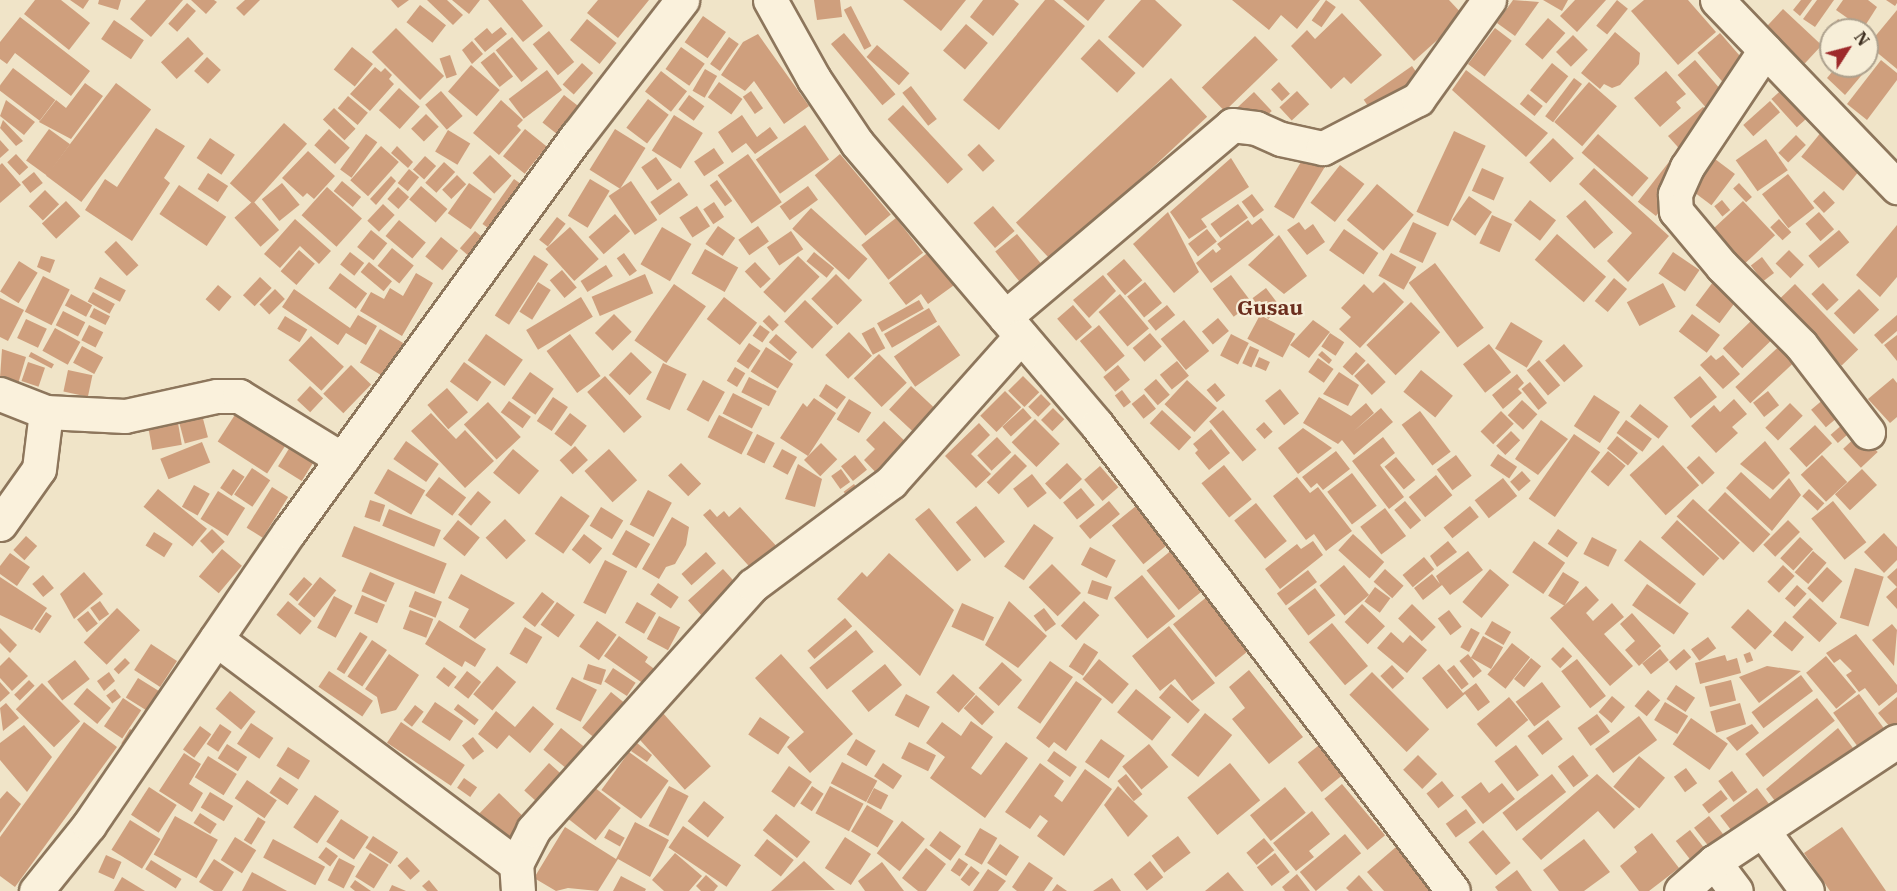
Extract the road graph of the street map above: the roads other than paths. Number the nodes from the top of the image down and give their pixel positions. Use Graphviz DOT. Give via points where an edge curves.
graph roads {
  1 [pos="682,0"];
  2 [pos="770,0"];
  3 [pos="1490,0"];
  4 [pos="1717,0"];
  5 [pos="1765,50"];
  6 [pos="1897,188"];
  7 [pos="1013,326"];
  8 [pos="0,394"];
  9 [pos="46,412"];
  10 [pos="1868,432"];
  11 [pos="342,459"];
  12 [pos="0,524"];
  13 [pos="216,639"];
  14 [pos="1897,741"];
  15 [pos="1763,831"];
  16 [pos="1714,862"];
  17 [pos="517,877"];
  18 [pos="36,891"];
  19 [pos="1453,891"];
  20 [pos="1682,891"];
  21 [pos="1736,891"];
  22 [pos="1807,891"];
  1 -- 11 [label="street" via="577,136"];
  2 -- 7 [label="street" via="814,79 858,143"];
  3 -- 7 [label="street" via="1418,99 1323,148 1232,125"];
  4 -- 5 [label="street"];
  5 -- 6 [label="street"];
  5 -- 10 [label="street" via="1688,167 1674,194 1676,211 1722,266 1801,345"];
  7 -- 17 [label="street" via="891,482 753,585 533,830"];
  7 -- 19 [label="street" via="1104,434"];
  8 -- 9 [label="street"];
  9 -- 11 [label="street" via="124,416 218,396 239,396"];
  9 -- 12 [label="street" via="39,469"];
  11 -- 13 [label="street"];
  13 -- 17 [label="street"];
  13 -- 18 [label="street" via="89,825"];
  14 -- 15 [label="street"];
  15 -- 16 [label="street"];
  15 -- 22 [label="street"];
  16 -- 20 [label="street"];
  16 -- 21 [label="street"];
}
